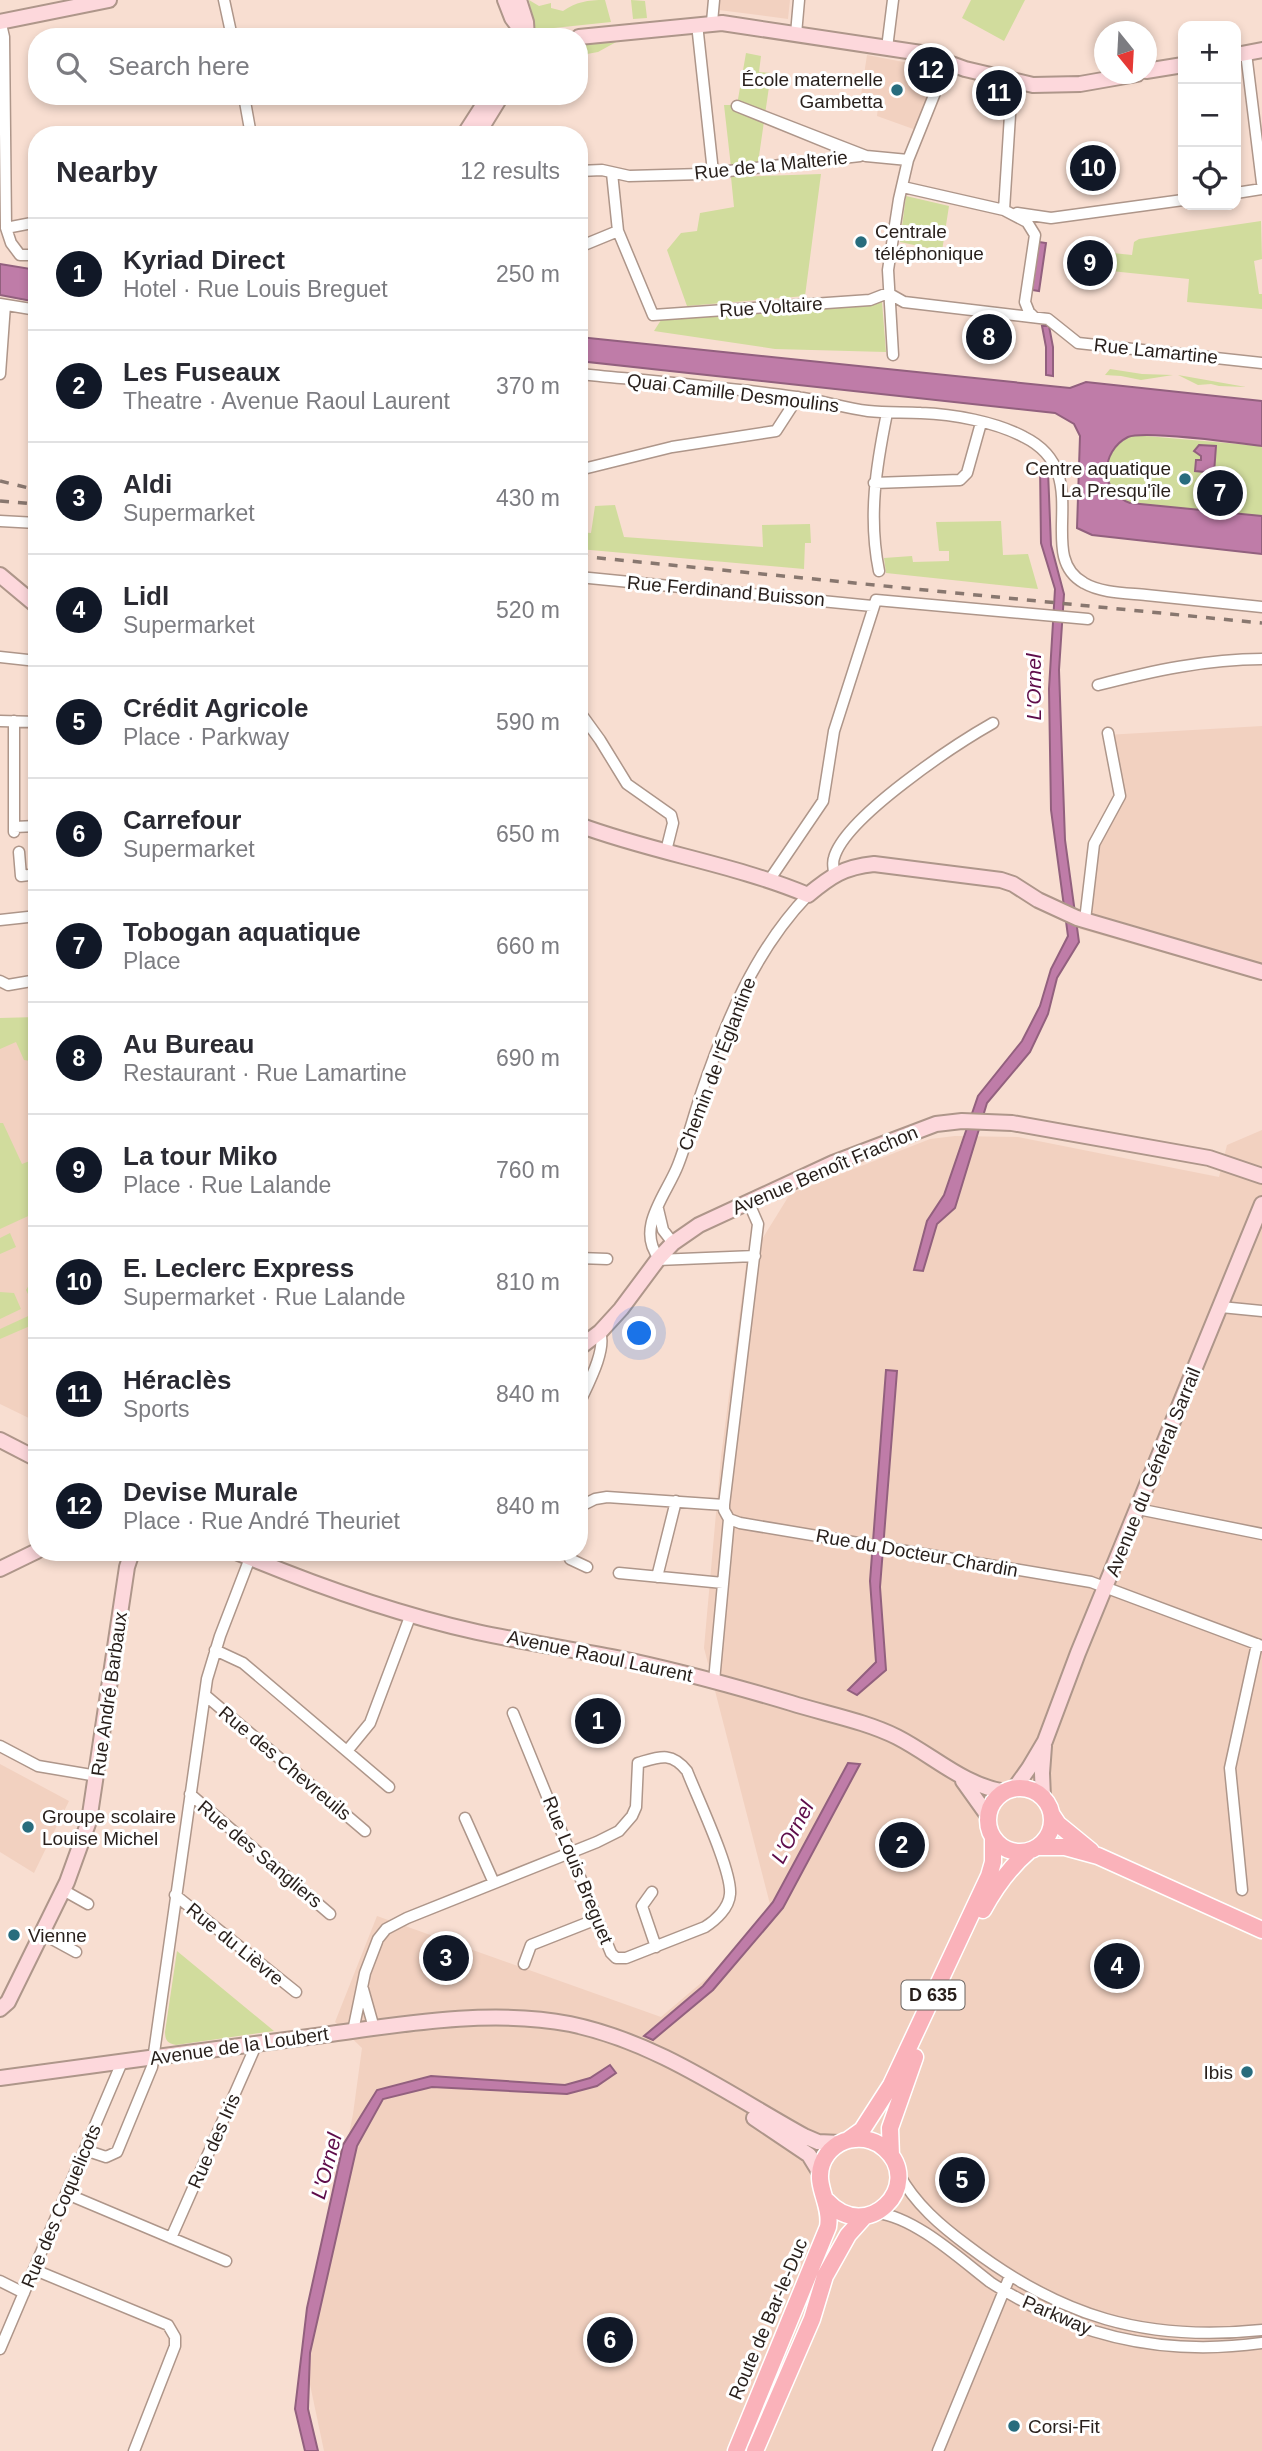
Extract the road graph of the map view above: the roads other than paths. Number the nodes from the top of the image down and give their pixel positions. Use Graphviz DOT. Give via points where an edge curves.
graph roads {
  1 [pos="109,0"];
  2 [pos="224,0"];
  3 [pos="505,0"];
  4 [pos="519,0"];
  5 [pos="714,0"];
  6 [pos="799,0"];
  7 [pos="893,0"];
  8 [pos="512,18"];
  9 [pos="0,21"];
  10 [pos="712,22"];
  11 [pos="697,24"];
  12 [pos="230,28"];
  13 [pos="513,28"];
  14 [pos="519,28"];
  15 [pos="526,28"];
  16 [pos="796,34"];
  17 [pos="588,36"];
  18 [pos="887,48"];
  19 [pos="1262,50"];
  20 [pos="1241,54"];
  21 [pos="946,66"];
  22 [pos="1178,66"];
  23 [pos="1157,69"];
  24 [pos="1094,82"];
  25 [pos="1012,89"];
  26 [pos="246,105"];
  27 [pos="483,105"];
  28 [pos="495,105"];
  29 [pos="249,126"];
  30 [pos="470,126"];
  31 [pos="483,126"];
  32 [pos="908,160"];
  33 [pos="588,171"];
  34 [pos="713,172"];
  35 [pos="612,173"];
  36 [pos="1262,183"];
  37 [pos="903,187"];
  38 [pos="1262,189"];
  39 [pos="1241,191"];
  40 [pos="1178,201"];
  41 [pos="4,209"];
  42 [pos="1008,212"];
  43 [pos="1051,218"];
  44 [pos="28,224"];
  45 [pos="6,228"];
  46 [pos="618,231"];
  47 [pos="1035,235"];
  48 [pos="588,243"];
  49 [pos="28,255"];
  50 [pos="888,293"];
  51 [pos="3,304"];
  52 [pos="28,308"];
  53 [pos="1034,317"];
  54 [pos="893,355"];
  55 [pos="1262,363"];
  56 [pos="0,374"];
  57 [pos="588,375"];
  58 [pos="798,397"];
  59 [pos="887,414"];
  60 [pos="981,423"];
  61 [pos="588,468"];
  62 [pos="874,483"];
  63 [pos="0,521"];
  64 [pos="28,523"];
  65 [pos="879,571"];
  66 [pos="0,575"];
  67 [pos="588,578"];
  68 [pos="28,598"];
  69 [pos="874,603"];
  70 [pos="1262,607"];
  71 [pos="1088,619"];
  72 [pos="0,657"];
  73 [pos="1262,659"];
  74 [pos="28,660"];
  75 [pos="1098,685"];
  76 [pos="0,721"];
  77 [pos="14,721"];
  78 [pos="28,722"];
  79 [pos="588,723"];
  80 [pos="993,723"];
  81 [pos="1108,733"];
  82 [pos="28,827"];
  83 [pos="588,828"];
  84 [pos="666,851"];
  85 [pos="19,852"];
  86 [pos="834,874"];
  87 [pos="28,875"];
  88 [pos="770,879"];
  89 [pos="808,895"];
  90 [pos="28,917"];
  91 [pos="1081,919"];
  92 [pos="0,920"];
  93 [pos="1262,972"];
  94 [pos="0,981"];
  95 [pos="28,982"];
  96 [pos="1262,1176"];
  97 [pos="748,1201"];
  98 [pos="1262,1203"];
  99 [pos="657,1205"];
  100 [pos="673,1243"];
  101 [pos="755,1256"];
  102 [pos="588,1258"];
  103 [pos="607,1259"];
  104 [pos="658,1259"];
  105 [pos="1221,1307"];
  106 [pos="1262,1311"];
  107 [pos="600,1332"];
  108 [pos="588,1341"];
  109 [pos="588,1382"];
  110 [pos="0,1440"];
  111 [pos="28,1454"];
  112 [pos="676,1501"];
  113 [pos="588,1502"];
  114 [pos="724,1505"];
  115 [pos="1138,1509"];
  116 [pos="729,1519"];
  117 [pos="1262,1534"];
  118 [pos="28,1555"];
  119 [pos="127,1561"];
  120 [pos="249,1561"];
  121 [pos="259,1561"];
  122 [pos="574,1561"];
  123 [pos="587,1567"];
  124 [pos="0,1569"];
  125 [pos="619,1573"];
  126 [pos="657,1577"];
  127 [pos="723,1583"];
  128 [pos="1106,1587"];
  129 [pos="411,1614"];
  130 [pos="1259,1645"];
  131 [pos="215,1650"];
  132 [pos="714,1681"];
  133 [pos="205,1695"];
  134 [pos="513,1713"];
  135 [pos="1045,1741"];
  136 [pos="0,1746"];
  137 [pos="347,1751"];
  138 [pos="957,1775"];
  139 [pos="97,1776"];
  140 [pos="389,1787"];
  141 [pos="1009,1790"];
  142 [pos="190,1794"];
  143 [pos="1043,1797"];
  144 [pos="1052,1815"];
  145 [pos="988,1816"];
  146 [pos="466,1818"];
  147 [pos="365,1831"];
  148 [pos="993,1838"];
  149 [pos="1033,1849"];
  150 [pos="572,1852"];
  151 [pos="1098,1856"];
  152 [pos="494,1883"];
  153 [pos="63,1890"];
  154 [pos="1242,1890"];
  155 [pos="652,1892"];
  156 [pos="175,1895"];
  157 [pos="88,1904"];
  158 [pos="330,1914"];
  159 [pos="597,1919"];
  160 [pos="1262,1930"];
  161 [pos="43,1934"];
  162 [pos="656,1947"];
  163 [pos="76,1952"];
  164 [pos="524,1964"];
  165 [pos="363,1989"];
  166 [pos="296,1992"];
  167 [pos="0,2009"];
  168 [pos="479,2019"];
  169 [pos="374,2028"];
  170 [pos="353,2031"];
  171 [pos="257,2043"];
  172 [pos="153,2058"];
  173 [pos="122,2062"];
  174 [pos="0,2078"];
  175 [pos="844,2142"];
  176 [pos="85,2150"];
  177 [pos="891,2156"];
  178 [pos="897,2172"];
  179 [pos="820,2173"];
  180 [pos="67,2194"];
  181 [pos="827,2202"];
  182 [pos="871,2214"];
  183 [pos="171,2238"];
  184 [pos="226,2261"];
  185 [pos="35,2270"];
  186 [pos="1010,2276"];
  187 [pos="0,2281"];
  188 [pos="1004,2291"];
  189 [pos="24,2293"];
  190 [pos="4,2329"];
  191 [pos="1262,2330"];
  192 [pos="1262,2343"];
  193 [pos="0,2349"];
  194 [pos="134,2451"];
  195 [pos="736,2451"];
  196 [pos="755,2451"];
  197 [pos="938,2451"];
  1 -- 9 [label="street"];
  2 -- 12 [label="street"];
  3 -- 8 [label="street"];
  4 -- 15 [label="street"];
  5 -- 10 [label="street"];
  6 -- 16 [label="street"];
  7 -- 18 [label="street"];
  8 -- 13 [label="street"];
  8 -- 14 [label="street"];
  9 -- 41 [label="street" via="4,37"];
  10 -- 11 [label="street"];
  10 -- 16 [label="street"];
  11 -- 17 [label="street"];
  11 -- 34 [label="street"];
  16 -- 18 [label="street"];
  18 -- 21 [label="street" via="921,53"];
  19 -- 20 [label="street"];
  20 -- 36 [label="street"];
  21 -- 25 [label="street"];
  21 -- 32 [label="street"];
  22 -- 23 [label="street"];
  24 -- 25 [label="street"];
  25 -- 42 [label="street"];
  26 -- 29 [label="street"];
  27 -- 30 [label="street"];
  28 -- 31 [label="street"];
  32 -- 34 [label="street, Rue de la Malterie" via="866,156 737,106 860,156"];
  32 -- 37 [label="street"];
  33 -- 35 [label="street, Rue de la Malterie"];
  34 -- 35 [label="street, Rue de la Malterie"];
  35 -- 46 [label="street"];
  37 -- 42 [label="street"];
  37 -- 50 [label="street"];
  38 -- 39 [label="street"];
  40 -- 43 [label="street"];
  41 -- 45 [label="street"];
  42 -- 43 [label="street"];
  42 -- 47 [label="street" via="1027,222"];
  43 -- 47 [label="street"];
  44 -- 45 [label="street"];
  45 -- 49 [label="street" via="20,255"];
  46 -- 48 [label="street"];
  46 -- 50 [label="street, Rue Voltaire" via="653,315 870,300"];
  47 -- 53 [label="street" via="1025,302"];
  50 -- 53 [label="street" via="904,302"];
  50 -- 54 [label="street"];
  51 -- 52 [label="street"];
  51 -- 56 [label="street"];
  53 -- 55 [label="street, Rue Lamartine" via="1048,319 1078,343"];
  57 -- 58 [label="street, Quai Camille Desmoulins"];
  58 -- 59 [label="street, Quai Camille Desmoulins"];
  58 -- 61 [label="street" via="776,431 690,443"];
  59 -- 60 [label="street, Quai Camille Desmoulins" via="948,415"];
  59 -- 62 [label="street"];
  60 -- 62 [label="street" via="967,473 960,480"];
  60 -- 70 [label="street, Quai Camille Desmoulins" via="1026,437 1052,460 1064,492 1064,552 1070,570 1081,581 1108,590"];
  62 -- 65 [label="street"];
  63 -- 64 [label="street"];
  66 -- 68 [label="street"];
  67 -- 69 [label="street, Rue Ferdinand Buisson"];
  69 -- 71 [label="street, Rue Ferdinand Buisson"];
  69 -- 88 [label="street" via="834,731 823,801"];
  72 -- 74 [label="street"];
  73 -- 75 [label="street" via="1172,668"];
  76 -- 77 [label="street"];
  77 -- 78 [label="street"];
  77 -- 82 [label="street" via="14,829"];
  79 -- 84 [label="street" via="627,784 671,815"];
  80 -- 86 [label="street" via="946,751 883,800 840,845 834,856"];
  81 -- 91 [label="street" via="1120,796 1094,844"];
  83 -- 84 [label="street"];
  84 -- 88 [label="street"];
  85 -- 87 [label="street" via="21,876"];
  86 -- 89 [label="street"];
  86 -- 91 [label="street" via="874,864 988,877 1013,884"];
  88 -- 89 [label="street"];
  89 -- 99 [label="street, Chemin de l'Églantine" via="777,930 744,987 702,1090 678,1167"];
  90 -- 92 [label="street"];
  91 -- 93 [label="street"];
  94 -- 95 [label="street" via="8,985"];
  96 -- 97 [label="street, Avenue Benoît Frachon" via="1209,1157 991,1121 962,1121 904,1135"];
  97 -- 100 [label="street, Avenue Benoît Frachon"];
  97 -- 101 [label="street" via="758,1224"];
  98 -- 105 [label="street, Avenue du Général Sarrail"];
  99 -- 100 [label="street" via="663,1230"];
  99 -- 104 [label="street, Chemin de l'Églantine" via="649,1238"];
  100 -- 104 [label="street, Avenue Benoît Frachon"];
  101 -- 104 [label="street"];
  101 -- 114 [label="street"];
  102 -- 103 [label="street"];
  104 -- 107 [label="street, Avenue Benoît Frachon"];
  105 -- 106 [label="street"];
  105 -- 115 [label="street, Avenue du Général Sarrail"];
  107 -- 108 [label="street, Avenue Benoît Frachon"];
  107 -- 109 [label="street" via="600,1353"];
  110 -- 111 [label="street"];
  112 -- 113 [label="street" via="607,1497"];
  112 -- 114 [label="street"];
  112 -- 126 [label="street"];
  114 -- 116 [label="street"];
  115 -- 117 [label="street"];
  115 -- 128 [label="street, Avenue du Général Sarrail"];
  116 -- 127 [label="street"];
  116 -- 128 [label="street, Rue du Docteur Chardin"];
  118 -- 124 [label="street"];
  119 -- 139 [label="street, Rue André Barbaux"];
  120 -- 131 [label="street"];
  121 -- 129 [label="street, Avenue Raoul Laurent"];
  122 -- 123 [label="street"];
  125 -- 126 [label="street"];
  126 -- 127 [label="street"];
  127 -- 132 [label="street"];
  128 -- 130 [label="street, Rue du Docteur Chardin"];
  128 -- 135 [label="street, Avenue du Général Sarrail"];
  129 -- 132 [label="street, Avenue Raoul Laurent" via="476,1632 620,1658"];
  129 -- 137 [label="street" via="370,1723"];
  130 -- 154 [label="street" via="1230,1768"];
  131 -- 133 [label="street"];
  131 -- 137 [label="street" via="243,1663"];
  132 -- 138 [label="street, Avenue Raoul Laurent" via="882,1731"];
  133 -- 142 [label="street"];
  133 -- 147 [label="street, Rue des Chevreuils"];
  134 -- 150 [label="street, Rue Louis Breguet"];
  135 -- 141 [label="street, Avenue du Général Sarrail"];
  135 -- 143 [label="street, Avenue du Général Sarrail"];
  136 -- 139 [label="street" via="38,1766"];
  137 -- 140 [label="street"];
  138 -- 141 [label="street, Avenue Raoul Laurent" via="980,1786"];
  138 -- 145 [label="street, Avenue Raoul Laurent"];
  139 -- 153 [label="street, Rue André Barbaux" via="89,1821"];
  141 -- 143 [label="main road" via="1029,1789"];
  141 -- 145 [label="main road" via="994,1802"];
  142 -- 156 [label="street"];
  142 -- 158 [label="street, Rue des Sangliers"];
  143 -- 144 [label="main road"];
  144 -- 149 [label="main road" via="1048,1836"];
  144 -- 151 [label="main road"];
  145 -- 148 [label="main road"];
  146 -- 152 [label="street"];
  148 -- 149 [label="main road" via="1009,1850"];
  148 -- 175 [label="main road, D 635" via="989,1877 891,2085 862,2130"];
  149 -- 151 [label="main road" via="1065,1847"];
  149 -- 177 [label="main road, D 635" via="1010,1869 984,1909 910,2067 890,2128"];
  150 -- 152 [label="street"];
  150 -- 159 [label="street, Rue Louis Breguet"];
  150 -- 162 [label="street, Rue Louis Breguet" via="611,1836 632,1816 638,1795 638,1763 671,1757 687,1771 729,1877 729,1902 715,1920"];
  151 -- 160 [label="main road"];
  152 -- 165 [label="street" via="386,1929 368,1964"];
  153 -- 157 [label="street"];
  153 -- 161 [label="street, Rue André Barbaux"];
  155 -- 162 [label="street" via="642,1906"];
  156 -- 166 [label="street, Rue du Lièvre"];
  156 -- 172 [label="street"];
  159 -- 162 [label="street, Rue Louis Breguet" via="616,1958"];
  159 -- 164 [label="street" via="531,1945"];
  161 -- 163 [label="street"];
  161 -- 167 [label="street, Rue André Barbaux"];
  165 -- 169 [label="street"];
  165 -- 170 [label="street"];
  168 -- 169 [label="street, Avenue de la Loubert"];
  168 -- 175 [label="street, Avenue de la Loubert" via="570,2024 634,2043 804,2136"];
  168 -- 179 [label="street, Avenue de la Loubert" via="587,2037 657,2062 796,2145"];
  169 -- 170 [label="street, Avenue de la Loubert"];
  170 -- 171 [label="street, Avenue de la Loubert"];
  171 -- 172 [label="street, Avenue de la Loubert"];
  171 -- 183 [label="street, Rue des Iris"];
  172 -- 173 [label="street, Avenue de la Loubert"];
  172 -- 176 [label="street" via="117,2152 106,2157"];
  173 -- 174 [label="street, Avenue de la Loubert"];
  173 -- 176 [label="street, Rue des Coquelicots"];
  175 -- 177 [label="main road" via="872,2141"];
  175 -- 179 [label="main road" via="827,2155"];
  176 -- 180 [label="street, Rue des Coquelicots"];
  177 -- 178 [label="main road"];
  178 -- 182 [label="main road" via="894,2196"];
  178 -- 186 [label="street, Parkway" via="937,2221"];
  179 -- 181 [label="main road"];
  180 -- 183 [label="street"];
  180 -- 185 [label="street, Rue des Coquelicots"];
  181 -- 182 [label="main road" via="844,2214"];
  181 -- 195 [label="main road, Route de Bar-le-Duc" via="824,2238"];
  182 -- 188 [label="street, Parkway" via="902,2219"];
  182 -- 196 [label="main road, Route de Bar-le-Duc" via="848,2235 825,2276 812,2319"];
  183 -- 184 [label="street"];
  185 -- 189 [label="street, Rue des Coquelicots"];
  185 -- 194 [label="street" via="168,2325 175,2337"];
  186 -- 188 [label="street"];
  186 -- 191 [label="street, Parkway" via="1057,2302 1129,2325 1185,2333"];
  187 -- 189 [label="street"];
  188 -- 192 [label="street, Parkway" via="1063,2320 1145,2343 1202,2348"];
  188 -- 197 [label="street"];
  189 -- 190 [label="street, Rue des Coquelicots"];
  190 -- 193 [label="street, Rue des Coquelicots"];
}
